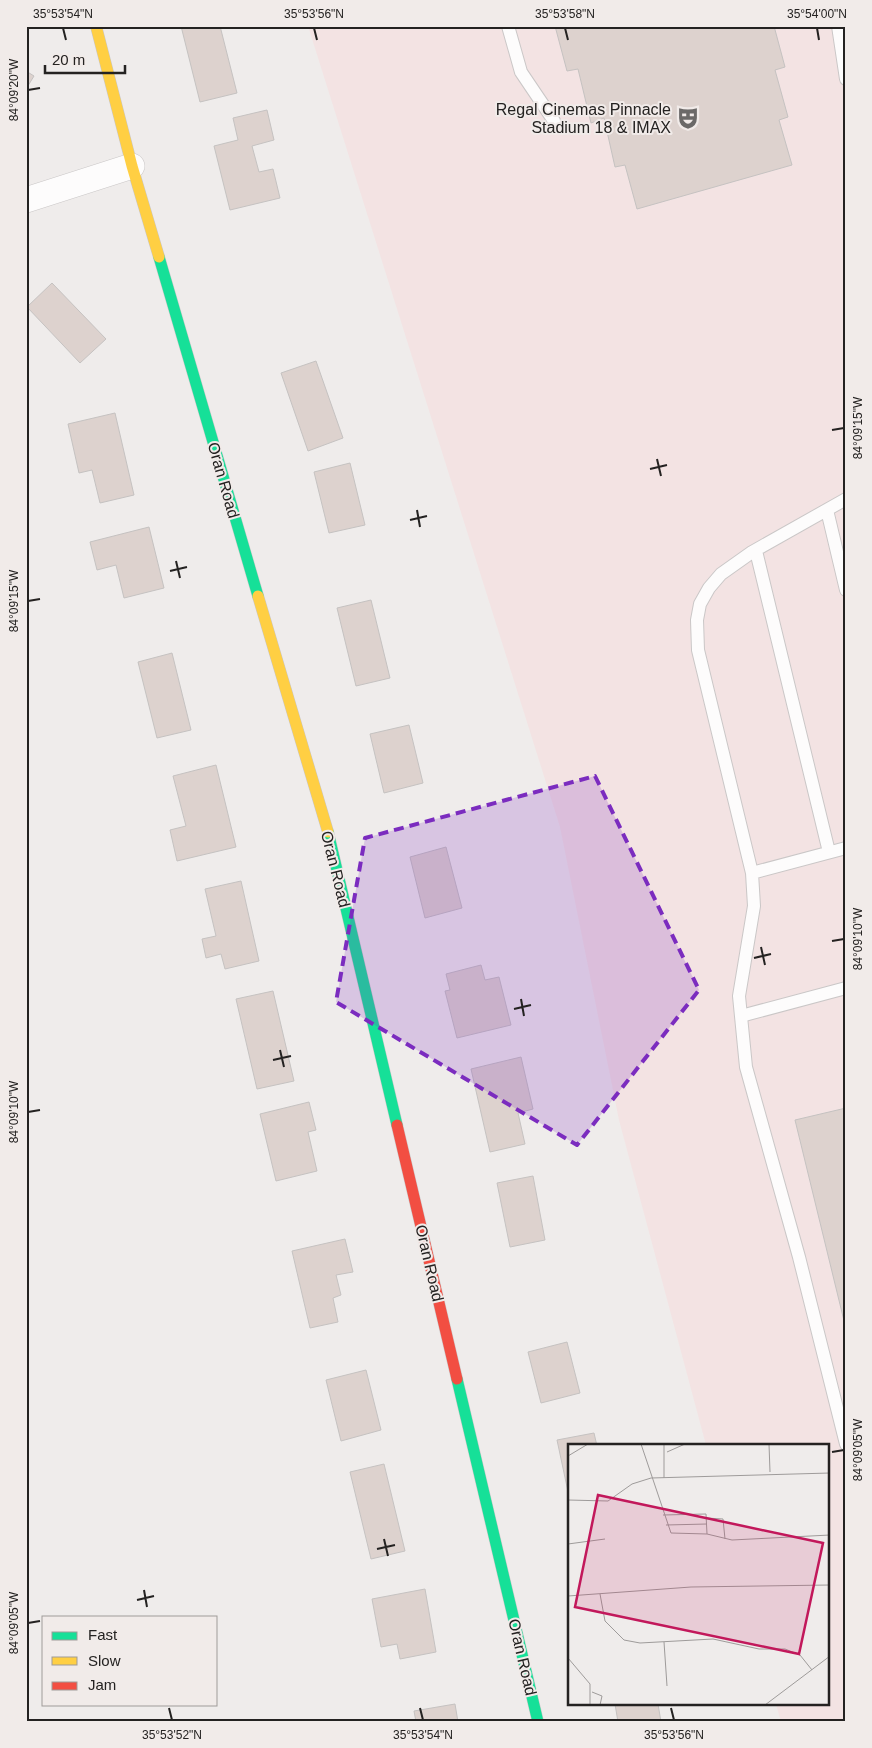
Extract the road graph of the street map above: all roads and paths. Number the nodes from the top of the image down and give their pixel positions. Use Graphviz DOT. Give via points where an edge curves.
graph roads {
  1 [pos="96,26"];
  2 [pos="508,26"];
  3 [pos="838,26"];
  4 [pos="846,79"];
  5 [pos="554,121"];
  6 [pos="132,166"];
  7 [pos="26,200"];
  8 [pos="846,499"];
  9 [pos="827,510"];
  10 [pos="756,550"];
  11 [pos="846,590"];
  12 [pos="846,848"];
  13 [pos="829,852"];
  14 [pos="752,873"];
  15 [pos="846,988"];
  16 [pos="741,1016"];
  17 [pos="846,1444"];
  18 [pos="538,1722"];
  1 -- 6 [label="street, Oran Road"];
  2 -- 5 [label="lane" via="521,72"];
  3 -- 4 [label="lane"];
  6 -- 7 [label="street"];
  6 -- 18 [label="street, Oran Road" via="328,837"];
  8 -- 9 [label="lane"];
  9 -- 10 [label="lane"];
  9 -- 11 [label="lane"];
  10 -- 13 [label="lane"];
  10 -- 14 [label="lane" via="721,574 709,588 700,604 697,620 698,650"];
  12 -- 13 [label="lane"];
  13 -- 14 [label="lane"];
  14 -- 16 [label="lane" via="754,906 739,996"];
  15 -- 16 [label="lane"];
  16 -- 17 [label="lane" via="746,1067 799,1257"];
}
